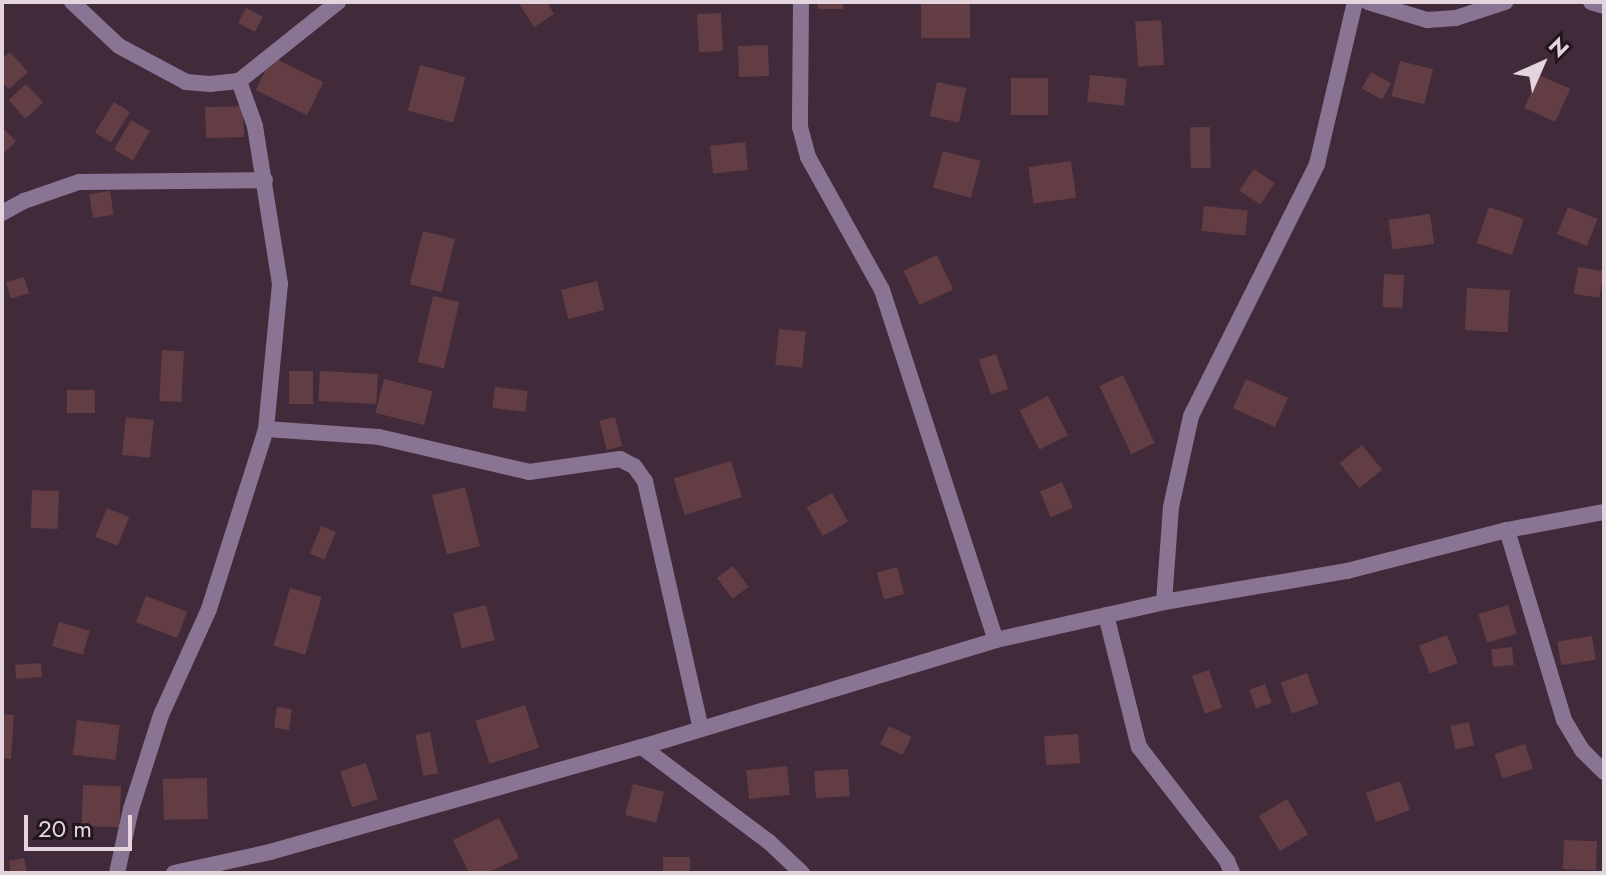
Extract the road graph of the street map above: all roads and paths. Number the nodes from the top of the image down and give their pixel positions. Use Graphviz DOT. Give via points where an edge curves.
graph roads {
  1 [pos="72,2"];
  2 [pos="338,2"];
  3 [pos="801,2"];
  4 [pos="1355,2"];
  5 [pos="1368,2"];
  6 [pos="1505,2"];
  7 [pos="1591,2"];
  8 [pos="1604,6"];
  9 [pos="239,81"];
  10 [pos="265,180"];
  11 [pos="2,213"];
  12 [pos="266,429"];
  13 [pos="1604,512"];
  14 [pos="1507,530"];
  15 [pos="1164,602"];
  16 [pos="1106,615"];
  17 [pos="996,640"];
  18 [pos="701,729"];
  19 [pos="642,747"];
  20 [pos="1604,772"];
  21 [pos="117,873"];
  22 [pos="174,873"];
  23 [pos="802,873"];
  24 [pos="1232,873"];
  1 -- 9 [label="street" via="119,46 186,82"];
  2 -- 9 [label="street"];
  3 -- 17 [label="street" via="800,127 808,157 882,290"];
  4 -- 15 [label="street" via="1317,164 1191,416 1171,507"];
  5 -- 6 [label="street" via="1427,20 1456,18"];
  7 -- 8 [label="street"];
  9 -- 10 [label="street" via="255,126"];
  10 -- 11 [label="street" via="79,182"];
  10 -- 12 [label="street" via="280,284"];
  12 -- 18 [label="street" via="379,437 529,472 620,459 634,466 645,481"];
  12 -- 21 [label="street" via="209,609 161,715"];
  13 -- 14 [label="street"];
  14 -- 15 [label="street" via="1347,571"];
  14 -- 20 [label="street" via="1564,720 1582,750"];
  15 -- 16 [label="street"];
  16 -- 17 [label="street"];
  16 -- 24 [label="street" via="1139,747"];
  17 -- 18 [label="street"];
  18 -- 19 [label="street"];
  19 -- 22 [label="street" via="270,852"];
  19 -- 23 [label="street"];
}
